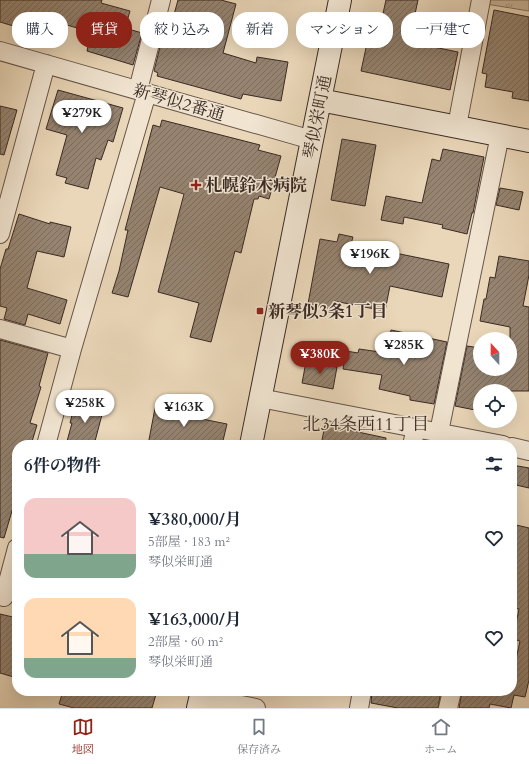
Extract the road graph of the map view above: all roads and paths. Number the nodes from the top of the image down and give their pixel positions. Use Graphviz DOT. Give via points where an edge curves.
graph roads {
  1 [pos="161,0"];
  2 [pos="340,0"];
  3 [pos="481,0"];
  4 [pos="0,51"];
  5 [pos="46,64"];
  6 [pos="142,92"];
  7 [pos="320,100"];
  8 [pos="457,126"];
  9 [pos="500,135"];
  10 [pos="312,140"];
  11 [pos="529,140"];
  12 [pos="0,234"];
  13 [pos="0,329"];
  14 [pos="72,349"];
  15 [pos="260,398"];
  16 [pos="439,432"];
  17 [pos="414,437"];
  18 [pos="47,440"];
  19 [pos="252,440"];
  20 [pos="478,440"];
  21 [pos="517,448"];
  22 [pos="529,451"];
  23 [pos="12,567"];
  24 [pos="0,596"];
  25 [pos="361,696"];
  26 [pos="451,696"];
  27 [pos="200,699"];
  28 [pos="256,708"];
  29 [pos="359,708"];
  30 [pos="448,708"];
  1 -- 6 [label="street"];
  2 -- 7 [label="main road, 琴似栄町通"];
  3 -- 8 [label="street"];
  4 -- 5 [label="street, 新琴似2番通"];
  5 -- 6 [label="street, 新琴似2番通"];
  5 -- 12 [label="street"];
  6 -- 10 [label="street, 新琴似2番通"];
  6 -- 14 [label="street"];
  7 -- 8 [label="main road"];
  7 -- 10 [label="main road, 琴似栄町通"];
  8 -- 9 [label="main road"];
  9 -- 11 [label="main road"];
  9 -- 16 [label="street"];
  10 -- 15 [label="main road, 琴似栄町通"];
  13 -- 14 [label="street"];
  14 -- 18 [label="street"];
  15 -- 17 [label="street"];
  15 -- 19 [label="main road, 琴似栄町通"];
  16 -- 17 [label="street"];
  16 -- 20 [label="street"];
  21 -- 22 [label="street"];
  23 -- 24 [label="street" via="4,597"];
  25 -- 29 [label="street"];
  26 -- 30 [label="street"];
  27 -- 28 [label="street"];
}
